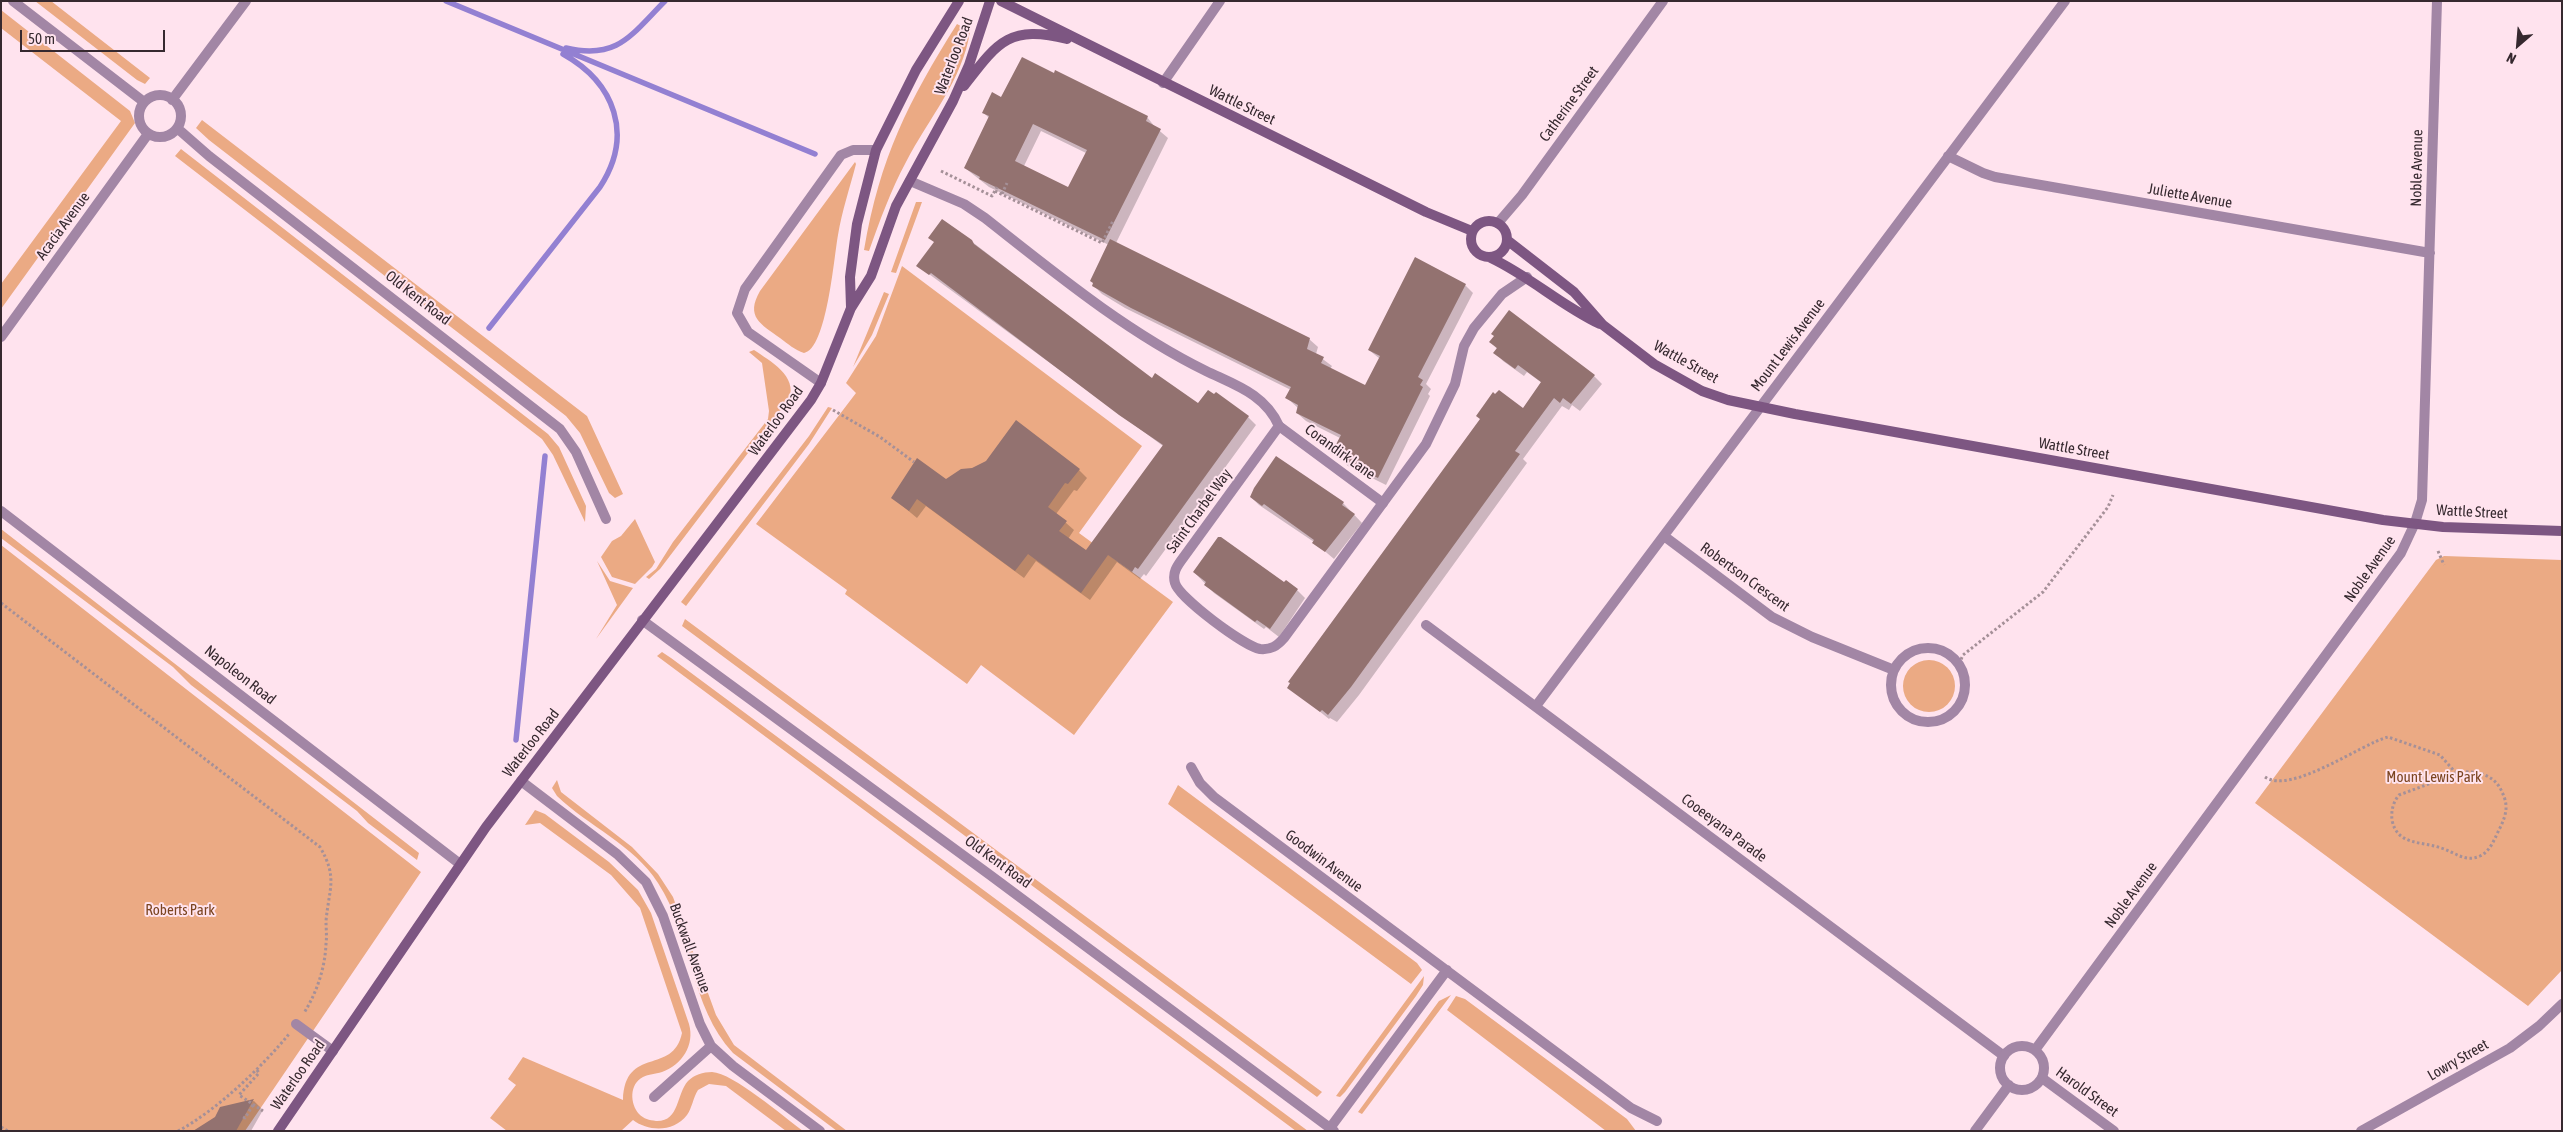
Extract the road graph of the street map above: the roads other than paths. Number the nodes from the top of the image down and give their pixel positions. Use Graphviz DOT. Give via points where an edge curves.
graph roads {
  1 [pos="13,1"];
  2 [pos="246,1"];
  3 [pos="959,1"];
  4 [pos="990,1"];
  5 [pos="1001,1"];
  6 [pos="1220,1"];
  7 [pos="1663,1"];
  8 [pos="2065,1"];
  9 [pos="2436,1"];
  10 [pos="1084,43"];
  11 [pos="1163,83"];
  12 [pos="172,100"];
  13 [pos="953,101"];
  14 [pos="144,102"];
  15 [pos="177,128"];
  16 [pos="148,134"];
  17 [pos="876,150"];
  18 [pos="1948,156"];
  19 [pos="910,180"];
  20 [pos="1498,224"];
  21 [pos="1472,231"];
  22 [pos="1507,240"];
  23 [pos="2430,253"];
  24 [pos="1491,258"];
  25 [pos="1527,277"];
  26 [pos="851,308"];
  27 [pos="1603,325"];
  28 [pos="1,337"];
  29 [pos="822,383"];
  30 [pos="1760,407"];
  31 [pos="1278,426"];
  32 [pos="1383,503"];
  33 [pos="1,511"];
  34 [pos="606,519"];
  35 [pos="2415,524"];
  36 [pos="2562,531"];
  37 [pos="1664,536"];
  38 [pos="642,620"];
  39 [pos="1426,625"];
  40 [pos="1894,670"];
  41 [pos="1536,706"];
  42 [pos="1191,767"];
  43 [pos="521,781"];
  44 [pos="460,864"];
  45 [pos="1447,970"];
  46 [pos="2562,1004"];
  47 [pos="296,1024"];
  48 [pos="711,1046"];
  49 [pos="2035,1050"];
  50 [pos="334,1051"];
  51 [pos="2004,1056"];
  52 [pos="2042,1078"];
  53 [pos="2009,1085"];
  54 [pos="654,1097"];
  55 [pos="1657,1120"];
  56 [pos="1332,1130"];
  57 [pos="278,1131"];
  58 [pos="820,1131"];
  59 [pos="1975,1131"];
  60 [pos="2114,1131"];
  61 [pos="2361,1131"];
  1 -- 14 [label="street"];
  2 -- 12 [label="street"];
  3 -- 17 [label="main road, Waterloo Road" via="916,70"];
  4 -- 13 [label="main road, Waterloo Road" via="969,65"];
  5 -- 10 [label="main road, Wattle Street"];
  6 -- 11 [label="street"];
  7 -- 20 [label="street, Catherine Street"];
  8 -- 18 [label="street, Mount Lewis Avenue"];
  9 -- 23 [label="street, Noble Avenue"];
  10 -- 11 [label="main road, Wattle Street"];
  10 -- 13 [label="main road" via="1040,34 1011,36 986,60"];
  11 -- 21 [label="main road, Wattle Street" via="1426,212"];
  12 -- 14 [label="street" via="157,95"];
  12 -- 15 [label="street" via="180,112"];
  13 -- 19 [label="main road, Waterloo Road"];
  14 -- 16 [label="street" via="139,119"];
  15 -- 16 [label="street" via="164,137"];
  15 -- 34 [label="street, Old Kent Road" via="560,428 576,452"];
  16 -- 28 [label="street, Acacia Avenue"];
  17 -- 26 [label="main road, Waterloo Road" via="857,224 850,277"];
  17 -- 29 [label="street, Waterloo Road" via="853,150 841,155 745,290 737,313 748,332"];
  18 -- 23 [label="street, Juliette Avenue" via="1995,177"];
  18 -- 30 [label="street, Mount Lewis Avenue"];
  19 -- 26 [label="main road, Waterloo Road" via="896,206 871,276"];
  19 -- 31 [label="street" via="964,204 1158,346 1265,402"];
  20 -- 21 [label="main road" via="1492,221 1480,223"];
  20 -- 22 [label="main road"];
  21 -- 24 [label="main road" via="1473,250"];
  22 -- 24 [label="main road" via="1502,252"];
  22 -- 27 [label="main road, Wattle Street" via="1574,292"];
  23 -- 35 [label="street, Noble Avenue" via="2422,500"];
  24 -- 25 [label="main road, Wattle Street"];
  25 -- 27 [label="main road, Wattle Street" via="1573,311"];
  25 -- 32 [label="street, Saint Charbel Way" via="1502,294 1474,328 1464,346 1455,384 1438,422"];
  26 -- 29 [label="main road, Waterloo Road"];
  27 -- 30 [label="main road, Wattle Street" via="1654,364 1702,390"];
  29 -- 38 [label="main road, Waterloo Road" via="802,414"];
  30 -- 35 [label="main road, Wattle Street"];
  30 -- 37 [label="street, Mount Lewis Avenue"];
  31 -- 32 [label="street, Corandirk Lane"];
  31 -- 32 [label="street, Saint Charbel Way" via="1174,575 1176,586 1184,597 1243,641 1261,649 1277,645"];
  33 -- 44 [label="street, Napoleon Road"];
  35 -- 36 [label="main road, Wattle Street"];
  35 -- 49 [label="street, Noble Avenue" via="2406,547 2396,561"];
  37 -- 40 [label="street, Robertson Crescent" via="1772,617"];
  37 -- 41 [label="street, Mount Lewis Avenue"];
  38 -- 43 [label="main road, Waterloo Road"];
  38 -- 56 [label="street, Old Kent Road"];
  39 -- 41 [label="street, Cooeeyana Parade"];
  40 -- 40 [label="street" via="1910,652 1927,648 1945,652 1959,664 1965,681 1960,704 1946,717 1929,722 1911,718 1898,705 1891,688"];
  41 -- 51 [label="street, Cooeeyana Parade"];
  42 -- 45 [label="street, Goodwin Avenue" via="1214,797"];
  43 -- 44 [label="main road, Waterloo Road"];
  43 -- 48 [label="street, Buckwall Avenue" via="617,854 646,882 663,916 700,1024"];
  44 -- 50 [label="main road, Waterloo Road"];
  45 -- 55 [label="street, Goodwin Avenue" via="1631,1108"];
  45 -- 56 [label="street"];
  46 -- 61 [label="street, Lowry Street" via="2510,1048"];
  47 -- 50 [label="street"];
  48 -- 54 [label="street"];
  48 -- 58 [label="street, Buckwall Avenue"];
  49 -- 51 [label="street" via="2022,1046"];
  49 -- 52 [label="street" via="2042,1060"];
  50 -- 57 [label="main road, Waterloo Road"];
  51 -- 53 [label="street" via="2001,1075"];
  52 -- 53 [label="street" via="2027,1089"];
  52 -- 60 [label="street, Harold Street"];
  53 -- 59 [label="street"];
}
